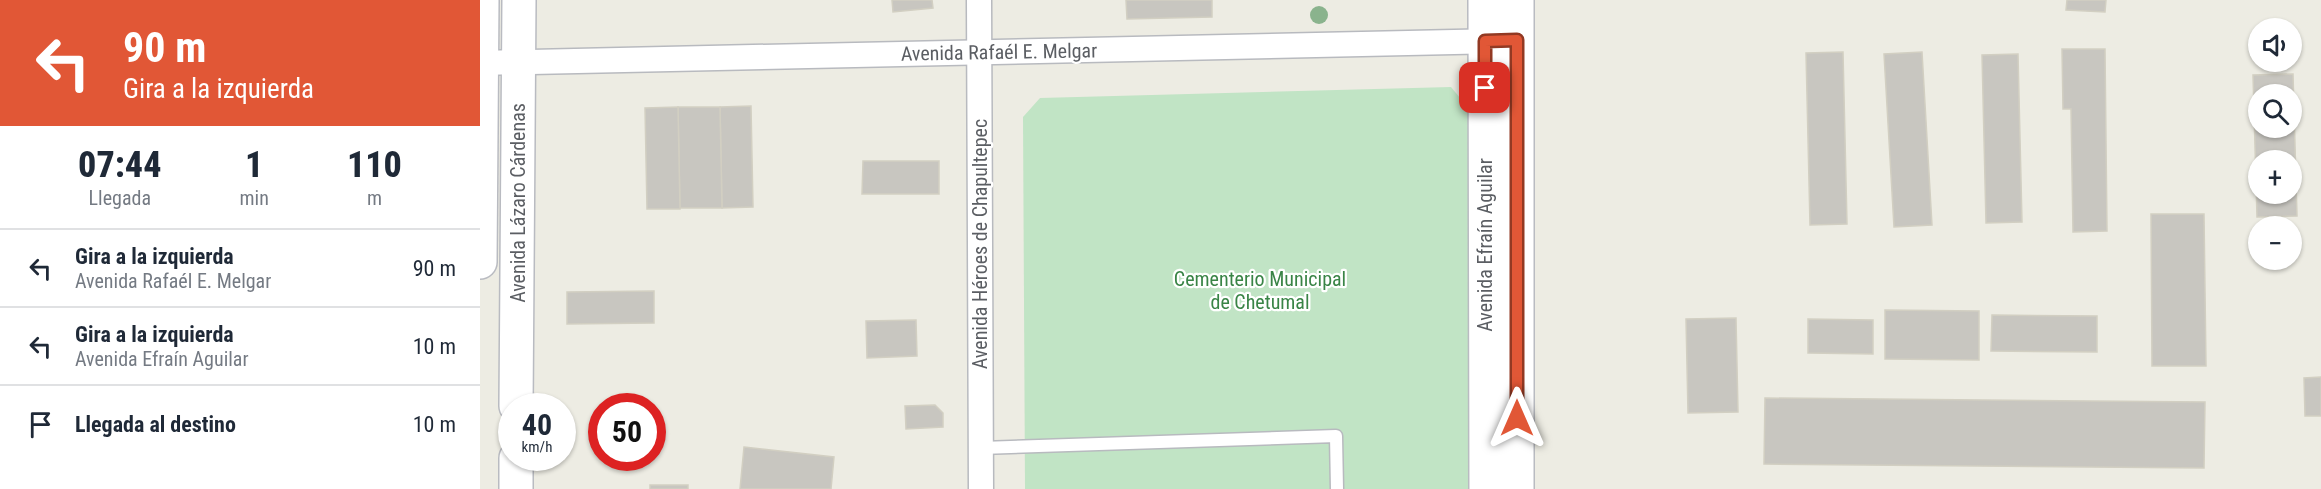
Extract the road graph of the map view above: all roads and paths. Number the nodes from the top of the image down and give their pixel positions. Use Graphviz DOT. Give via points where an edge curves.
graph roads {
  1 [pos="483,0"];
  2 [pos="519,0"];
  3 [pos="979,0"];
  4 [pos="1485,0"];
  5 [pos="1517,0"];
  6 [pos="1517,40"];
  7 [pos="1485,41"];
  8 [pos="980,52"];
  9 [pos="519,62"];
  10 [pos="481,63"];
  11 [pos="480,262"];
  12 [pos="516,393"];
  13 [pos="981,448"];
  14 [pos="516,471"];
  15 [pos="516,489"];
  16 [pos="981,489"];
  17 [pos="1337,489"];
  18 [pos="1486,489"];
  19 [pos="1517,489"];
  1 -- 10 [label="main road, Avenida Lázaro Cárdenas"];
  2 -- 9 [label="main road, Avenida Lázaro Cárdenas"];
  3 -- 8 [label="street, Avenida Héroes de Chapultepec"];
  4 -- 7 [label="main road, Avenida Efraín Aguilar"];
  5 -- 6 [label="main road, Avenida Efraín Aguilar"];
  6 -- 7 [label="street, Avenida Rafaél E. Melgar"];
  6 -- 19 [label="main road, Avenida Efraín Aguilar"];
  7 -- 8 [label="street, Avenida Rafaél E. Melgar"];
  7 -- 18 [label="main road, Avenida Efraín Aguilar"];
  8 -- 9 [label="street, Avenida Rafaél E. Melgar"];
  8 -- 13 [label="street, Avenida Héroes de Chapultepec"];
  9 -- 10 [label="street, Avenida Rafaél E. Melgar"];
  9 -- 12 [label="main road, Avenida Lázaro Cárdenas"];
  10 -- 11 [label="main road, Avenida Lázaro Cárdenas"];
  13 -- 16 [label="street, Avenida Héroes de Chapultepec"];
  13 -- 17 [label="lane" via="1336,436"];
  14 -- 15 [label="main road"];
}
